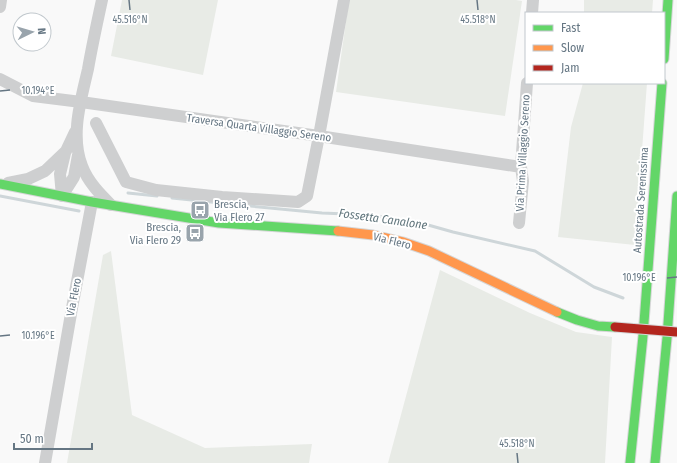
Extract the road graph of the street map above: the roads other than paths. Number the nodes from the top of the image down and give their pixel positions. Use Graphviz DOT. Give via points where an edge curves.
graph roads {
  1 [pos="1,0"];
  2 [pos="102,0"];
  3 [pos="344,0"];
  4 [pos="533,0"];
  5 [pos="668,0"];
  6 [pos="0,7"];
  7 [pos="532,12"];
  8 [pos="665,44"];
  9 [pos="0,79"];
  10 [pos="527,84"];
  11 [pos="662,84"];
  12 [pos="81,102"];
  13 [pos="96,123"];
  14 [pos="77,128"];
  15 [pos="319,136"];
  16 [pos="66,152"];
  17 [pos="78,153"];
  18 [pos="520,167"];
  19 [pos="1,184"];
  20 [pos="62,196"];
  21 [pos="677,196"];
  22 [pos="92,202"];
  23 [pos="112,206"];
  24 [pos="519,223"];
  25 [pos="677,332"];
  26 [pos="45,463"];
  27 [pos="630,463"];
  28 [pos="654,463"];
  1 -- 6 [label="street"];
  2 -- 12 [label="street"];
  3 -- 15 [label="street"];
  4 -- 7 [label="street"];
  5 -- 8 [label="main road"];
  9 -- 12 [label="street, Traversa Quarta Villaggio Sereno" via="33,96"];
  10 -- 18 [label="street, Via Prima Villaggio Sereno"];
  11 -- 27 [label="main road, Autostrada Serenissima" via="643,336"];
  12 -- 14 [label="street"];
  12 -- 15 [label="street, Traversa Quarta Villaggio Sereno"];
  13 -- 15 [label="street" via="126,182 156,190 298,202 307,196"];
  14 -- 16 [label="street"];
  14 -- 17 [label="street"];
  15 -- 18 [label="street, Traversa Quarta Villaggio Sereno"];
  16 -- 19 [label="street" via="45,171 28,179"];
  16 -- 20 [label="street" via="60,174"];
  17 -- 20 [label="street" via="74,177"];
  17 -- 23 [label="street" via="90,181"];
  18 -- 24 [label="street, Via Prima Villaggio Sereno" via="523,181"];
  19 -- 20 [label="main road, Via Flero"];
  20 -- 22 [label="main road, Via Flero"];
  21 -- 28 [label="main road" via="667,338"];
  22 -- 23 [label="main road, Via Flero"];
  22 -- 26 [label="street, Via Flero"];
  23 -- 25 [label="main road, Via Flero, bridge" via="219,223 346,232 396,240 429,251 560,314 578,320 598,326"];
}
